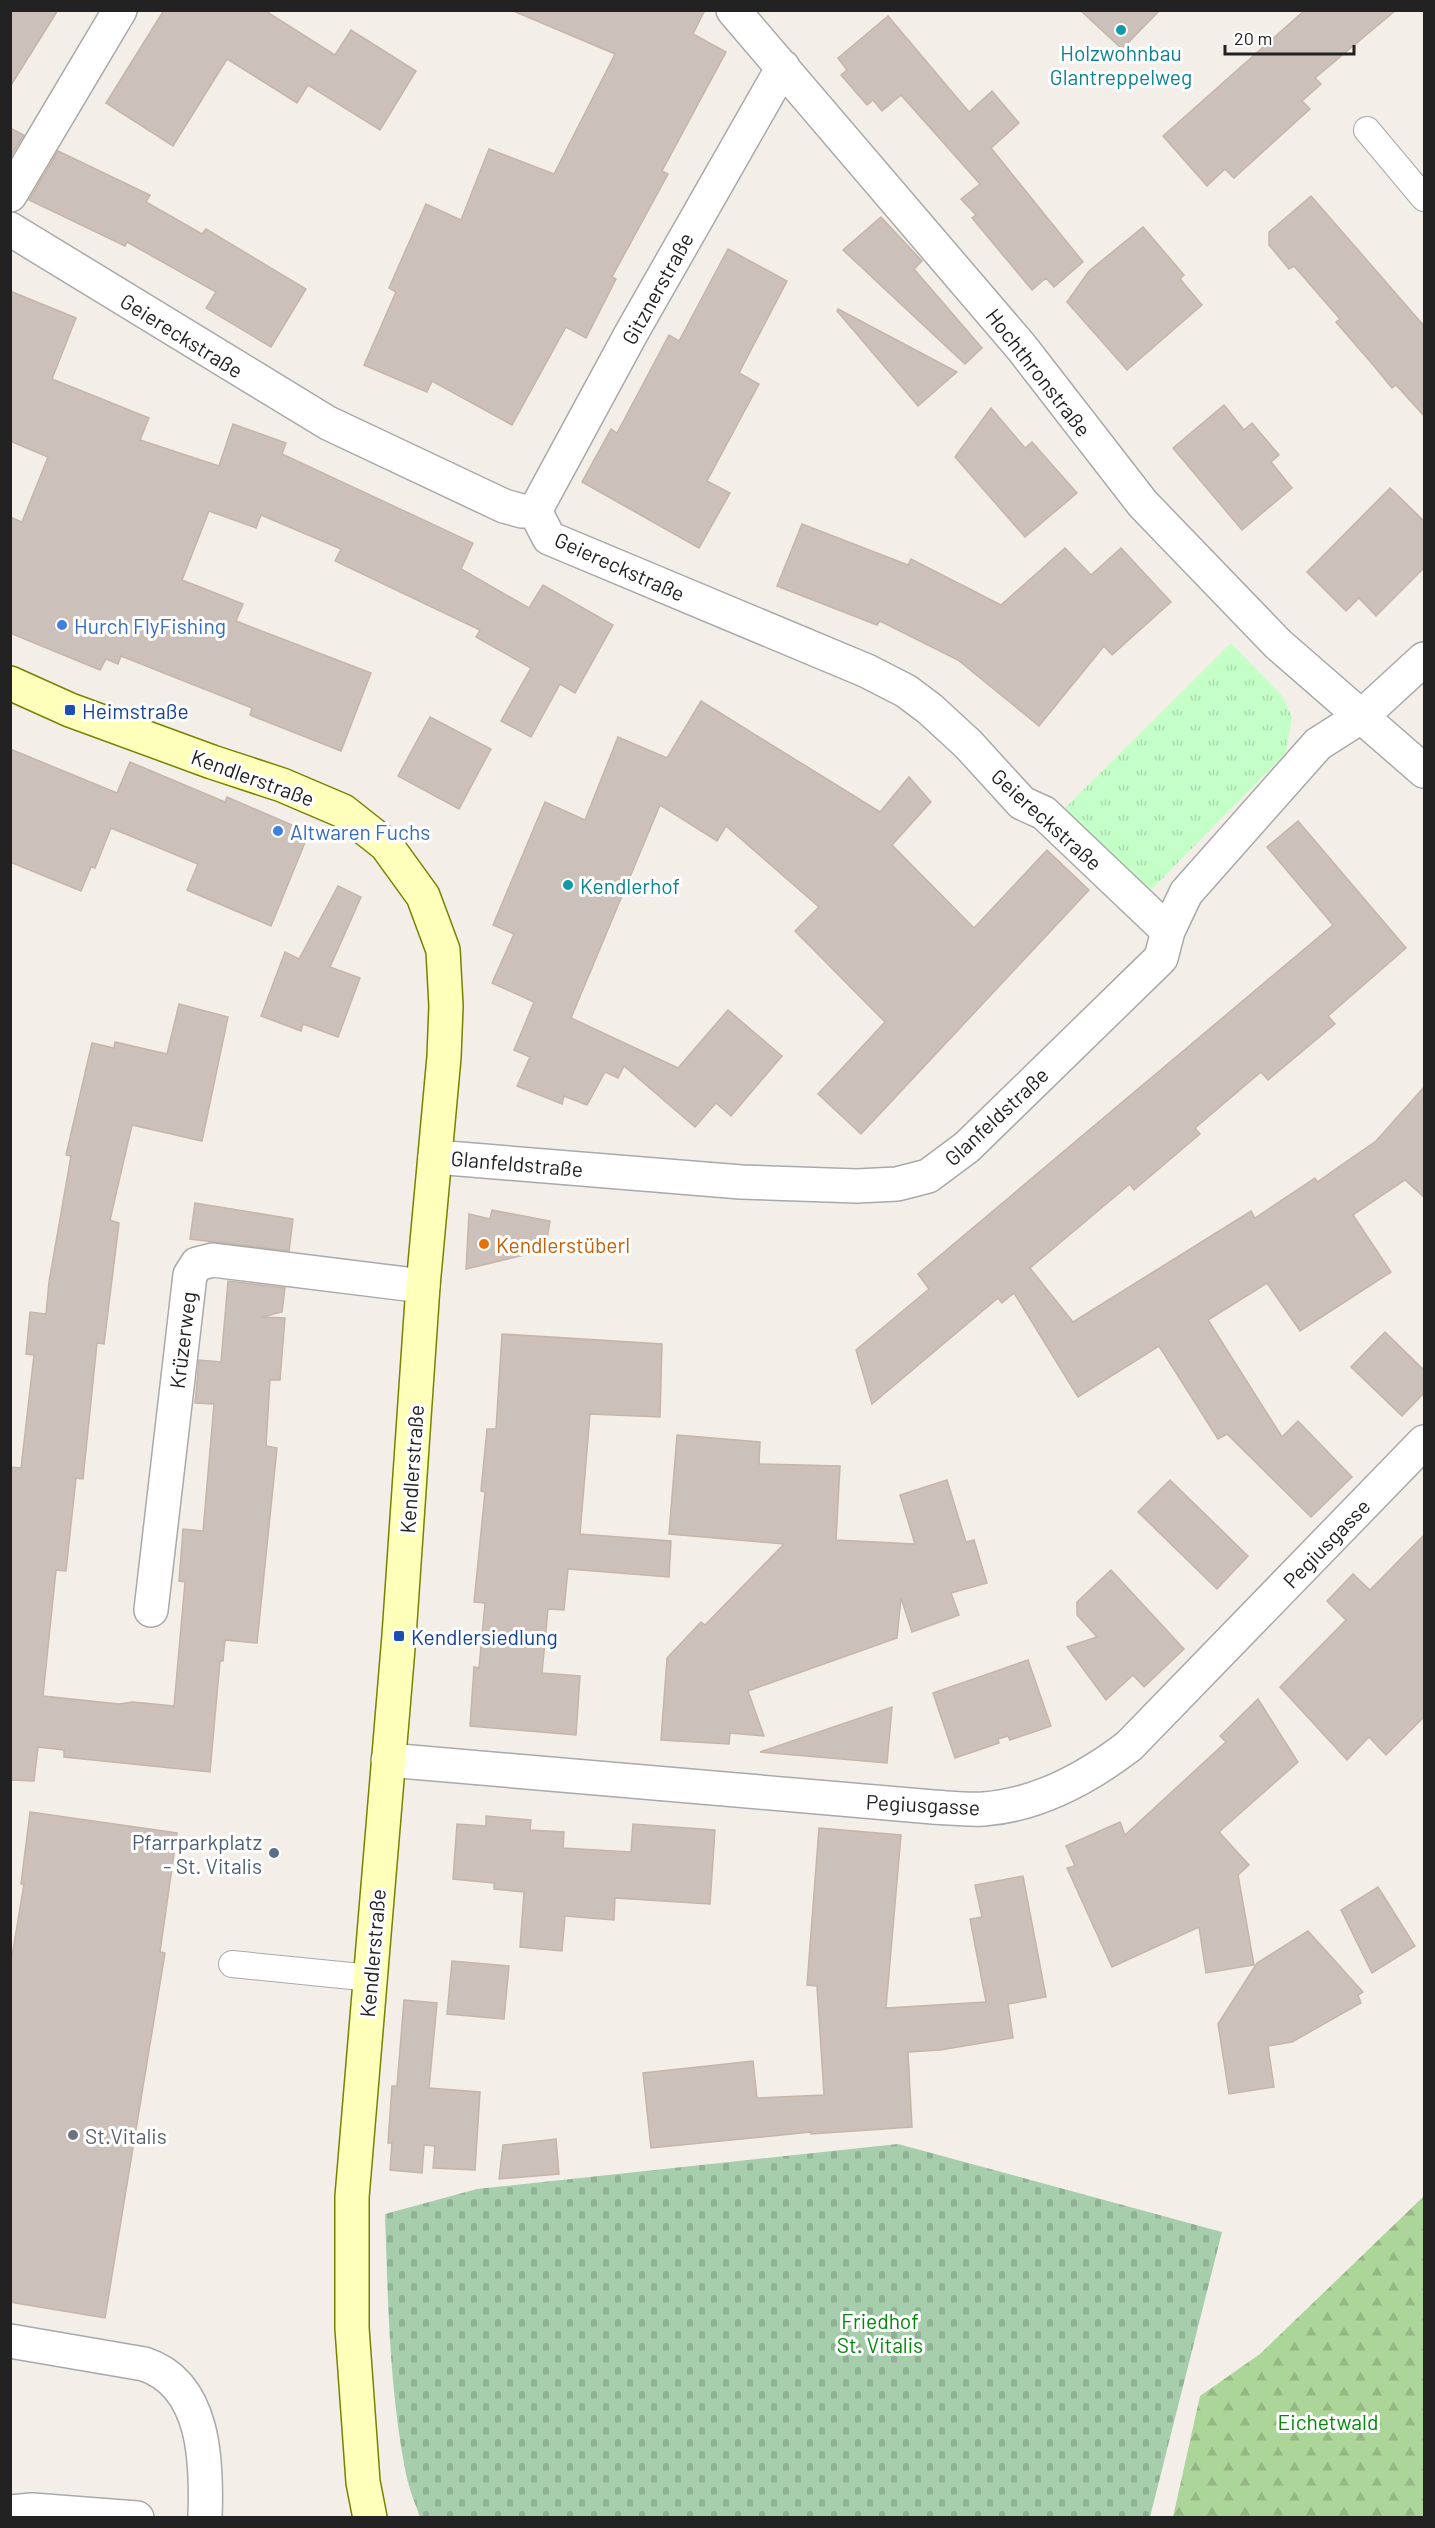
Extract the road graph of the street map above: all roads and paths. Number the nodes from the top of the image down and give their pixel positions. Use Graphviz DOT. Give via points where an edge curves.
graph roads {
  1 [pos="120,10"];
  2 [pos="733,10"];
  3 [pos="783,67"];
  4 [pos="1367,130"];
  5 [pos="10,195"];
  6 [pos="1425,198"];
  7 [pos="10,229"];
  8 [pos="535,511"];
  9 [pos="1425,659"];
  10 [pos="10,683"];
  11 [pos="1362,716"];
  12 [pos="1425,771"];
  13 [pos="1168,931"];
  14 [pos="435,1156"];
  15 [pos="423,1286"];
  16 [pos="1425,1442"];
  17 [pos="151,1610"];
  18 [pos="388,1760"];
  19 [pos="232,1964"];
  20 [pos="371,1978"];
  21 [pos="10,2341"];
  22 [pos="10,2512"];
  23 [pos="137,2517"];
  24 [pos="205,2517"];
  25 [pos="370,2517"];
  1 -- 5 [label="street"];
  2 -- 3 [label="street, Hochthronstraße"];
  3 -- 8 [label="street, Gitznerstraße"];
  3 -- 11 [label="street, Hochthronstraße" via="1022,348 1143,504 1278,644"];
  4 -- 6 [label="lane"];
  7 -- 8 [label="street, Geiereckstraße" via="328,423 504,506"];
  8 -- 13 [label="street, Geiereckstraße" via="549,538 867,671 906,691 968,744 1022,803 1044,813"];
  9 -- 11 [label="street, Glanfeldstraße"];
  10 -- 14 [label="street, Kendlerstraße" via="70,710 282,785 343,811 386,845 423,896 443,950 446,1006"];
  11 -- 12 [label="street"];
  11 -- 13 [label="street, Glanfeldstraße" via="1318,744 1186,893"];
  13 -- 14 [label="street, Glanfeldstraße" via="1161,958 967,1147 928,1176 897,1184 857,1186 741,1182"];
  14 -- 15 [label="street, Kendlerstraße"];
  15 -- 17 [label="street, Krüzerweg" via="213,1260 197,1264 189,1275"];
  15 -- 18 [label="street, Kendlerstraße"];
  16 -- 18 [label="street, Pegiusgasse" via="1129,1746 1072,1784 1032,1799 985,1809 933,1807"];
  18 -- 20 [label="street, Kendlerstraße"];
  19 -- 20 [label="lane"];
  20 -- 25 [label="street, Kendlerstraße" via="352,2197 351,2252 355,2386"];
  21 -- 24 [label="street" via="144,2364 162,2371 180,2386 195,2417 205,2458"];
  22 -- 23 [label="street"];
}
